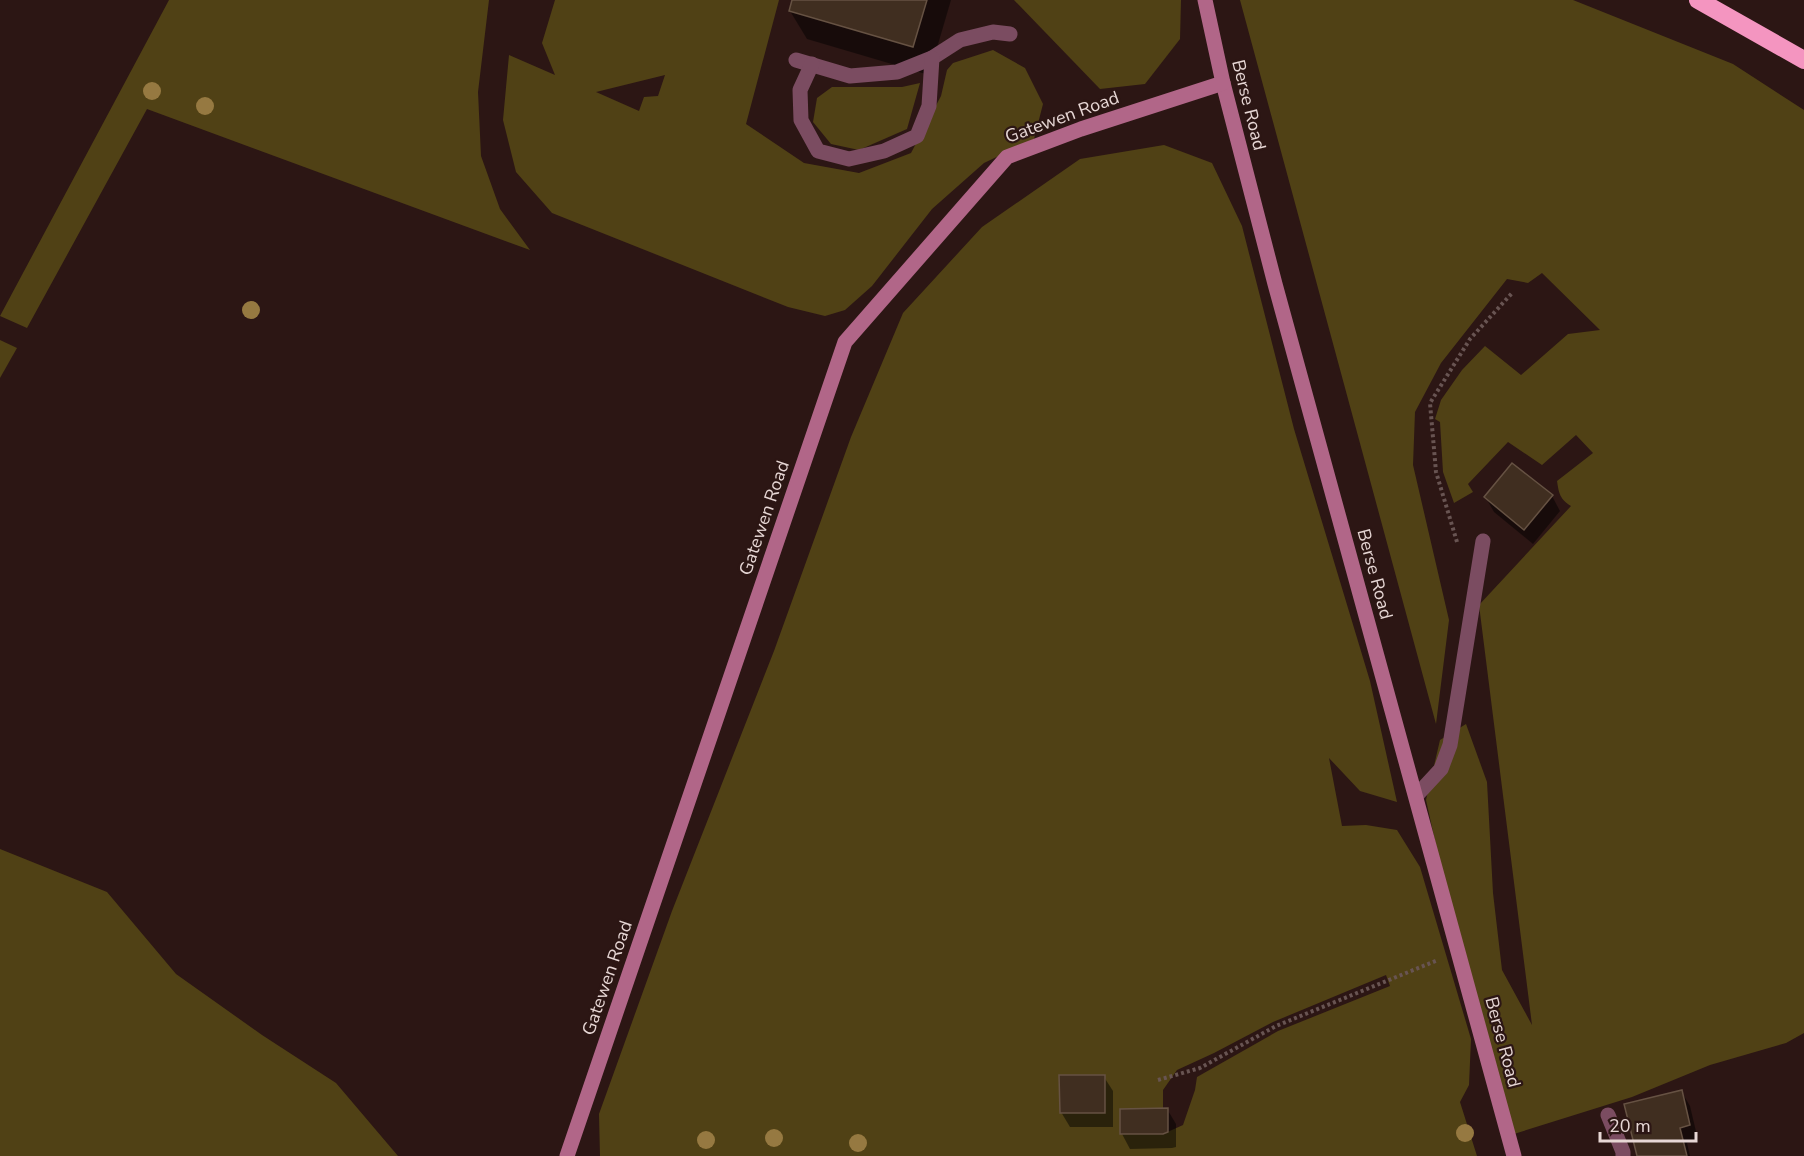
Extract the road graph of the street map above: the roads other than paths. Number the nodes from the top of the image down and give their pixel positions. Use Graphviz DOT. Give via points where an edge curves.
graph roads {
  1 [pos="1205,0"];
  2 [pos="1698,0"];
  3 [pos="1010,34"];
  4 [pos="932,58"];
  5 [pos="796,60"];
  6 [pos="1804,60"];
  7 [pos="812,64"];
  8 [pos="1223,82"];
  9 [pos="1483,541"];
  10 [pos="1416,796"];
  11 [pos="1608,1115"];
  12 [pos="567,1156"];
  13 [pos="1514,1156"];
  14 [pos="1623,1156"];
  1 -- 8 [label="main road, Berse Road"];
  2 -- 6 [label="highway"];
  3 -- 4 [label="lane" via="993,32 960,40"];
  4 -- 7 [label="lane" via="897,72 850,76"];
  4 -- 7 [label="lane" via="929,106 918,136 884,151 849,159 818,151 801,120 800,90"];
  5 -- 7 [label="lane"];
  8 -- 10 [label="main road, Berse Road"];
  8 -- 12 [label="main road, Gatewen Road" via="1007,157 845,342"];
  9 -- 10 [label="lane" via="1450,745 1441,769"];
  10 -- 13 [label="main road, Berse Road"];
  11 -- 14 [label="lane"];
}
